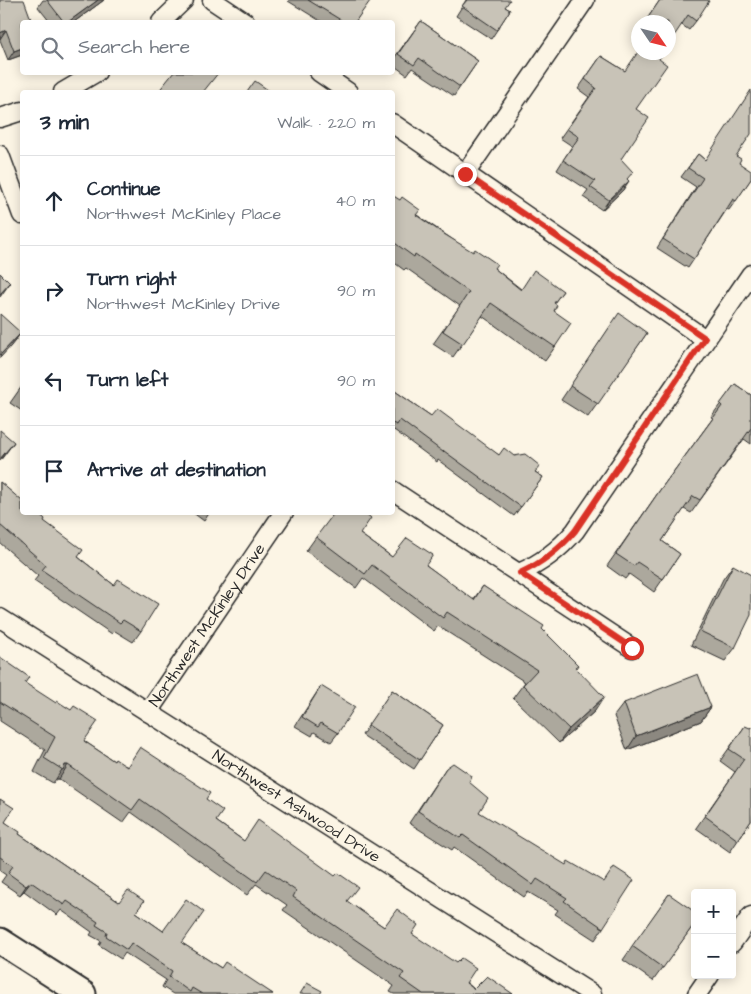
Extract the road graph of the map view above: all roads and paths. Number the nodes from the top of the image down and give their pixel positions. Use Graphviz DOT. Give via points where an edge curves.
graph roads {
  1 [pos="184,0"];
  2 [pos="212,0"];
  3 [pos="585,0"];
  4 [pos="163,20"];
  5 [pos="242,20"];
  6 [pos="92,75"];
  7 [pos="323,75"];
  8 [pos="66,90"];
  9 [pos="345,90"];
  10 [pos="20,111"];
  11 [pos="0,118"];
  12 [pos="395,125"];
  13 [pos="0,155"];
  14 [pos="465,174"];
  15 [pos="20,210"];
  16 [pos="751,274"];
  17 [pos="705,338"];
  18 [pos="395,492"];
  19 [pos="282,515"];
  20 [pos="520,573"];
  21 [pos="0,618"];
  22 [pos="632,648"];
  23 [pos="148,712"];
  24 [pos="751,916"];
  25 [pos="736,937"];
  26 [pos="0,941"];
  27 [pos="707,979"];
  28 [pos="83,994"];
  29 [pos="592,994"];
  30 [pos="697,994"];
  1 -- 4 [label="street"];
  2 -- 5 [label="street"];
  3 -- 14 [label="street"];
  6 -- 8 [label="street"];
  7 -- 9 [label="street"];
  10 -- 11 [label="street"];
  12 -- 14 [label="street"];
  13 -- 15 [label="street"];
  14 -- 17 [label="street"];
  16 -- 17 [label="street"];
  17 -- 20 [label="street" via="575,531 559,549"];
  18 -- 20 [label="street"];
  19 -- 23 [label="street, Northwest McKinley Drive"];
  20 -- 22 [label="street"];
  21 -- 23 [label="street, Northwest Ashwood Drive"];
  23 -- 29 [label="street, Northwest Ashwood Drive"];
  24 -- 25 [label="street"];
  26 -- 28 [label="street"];
  27 -- 30 [label="street"];
}
